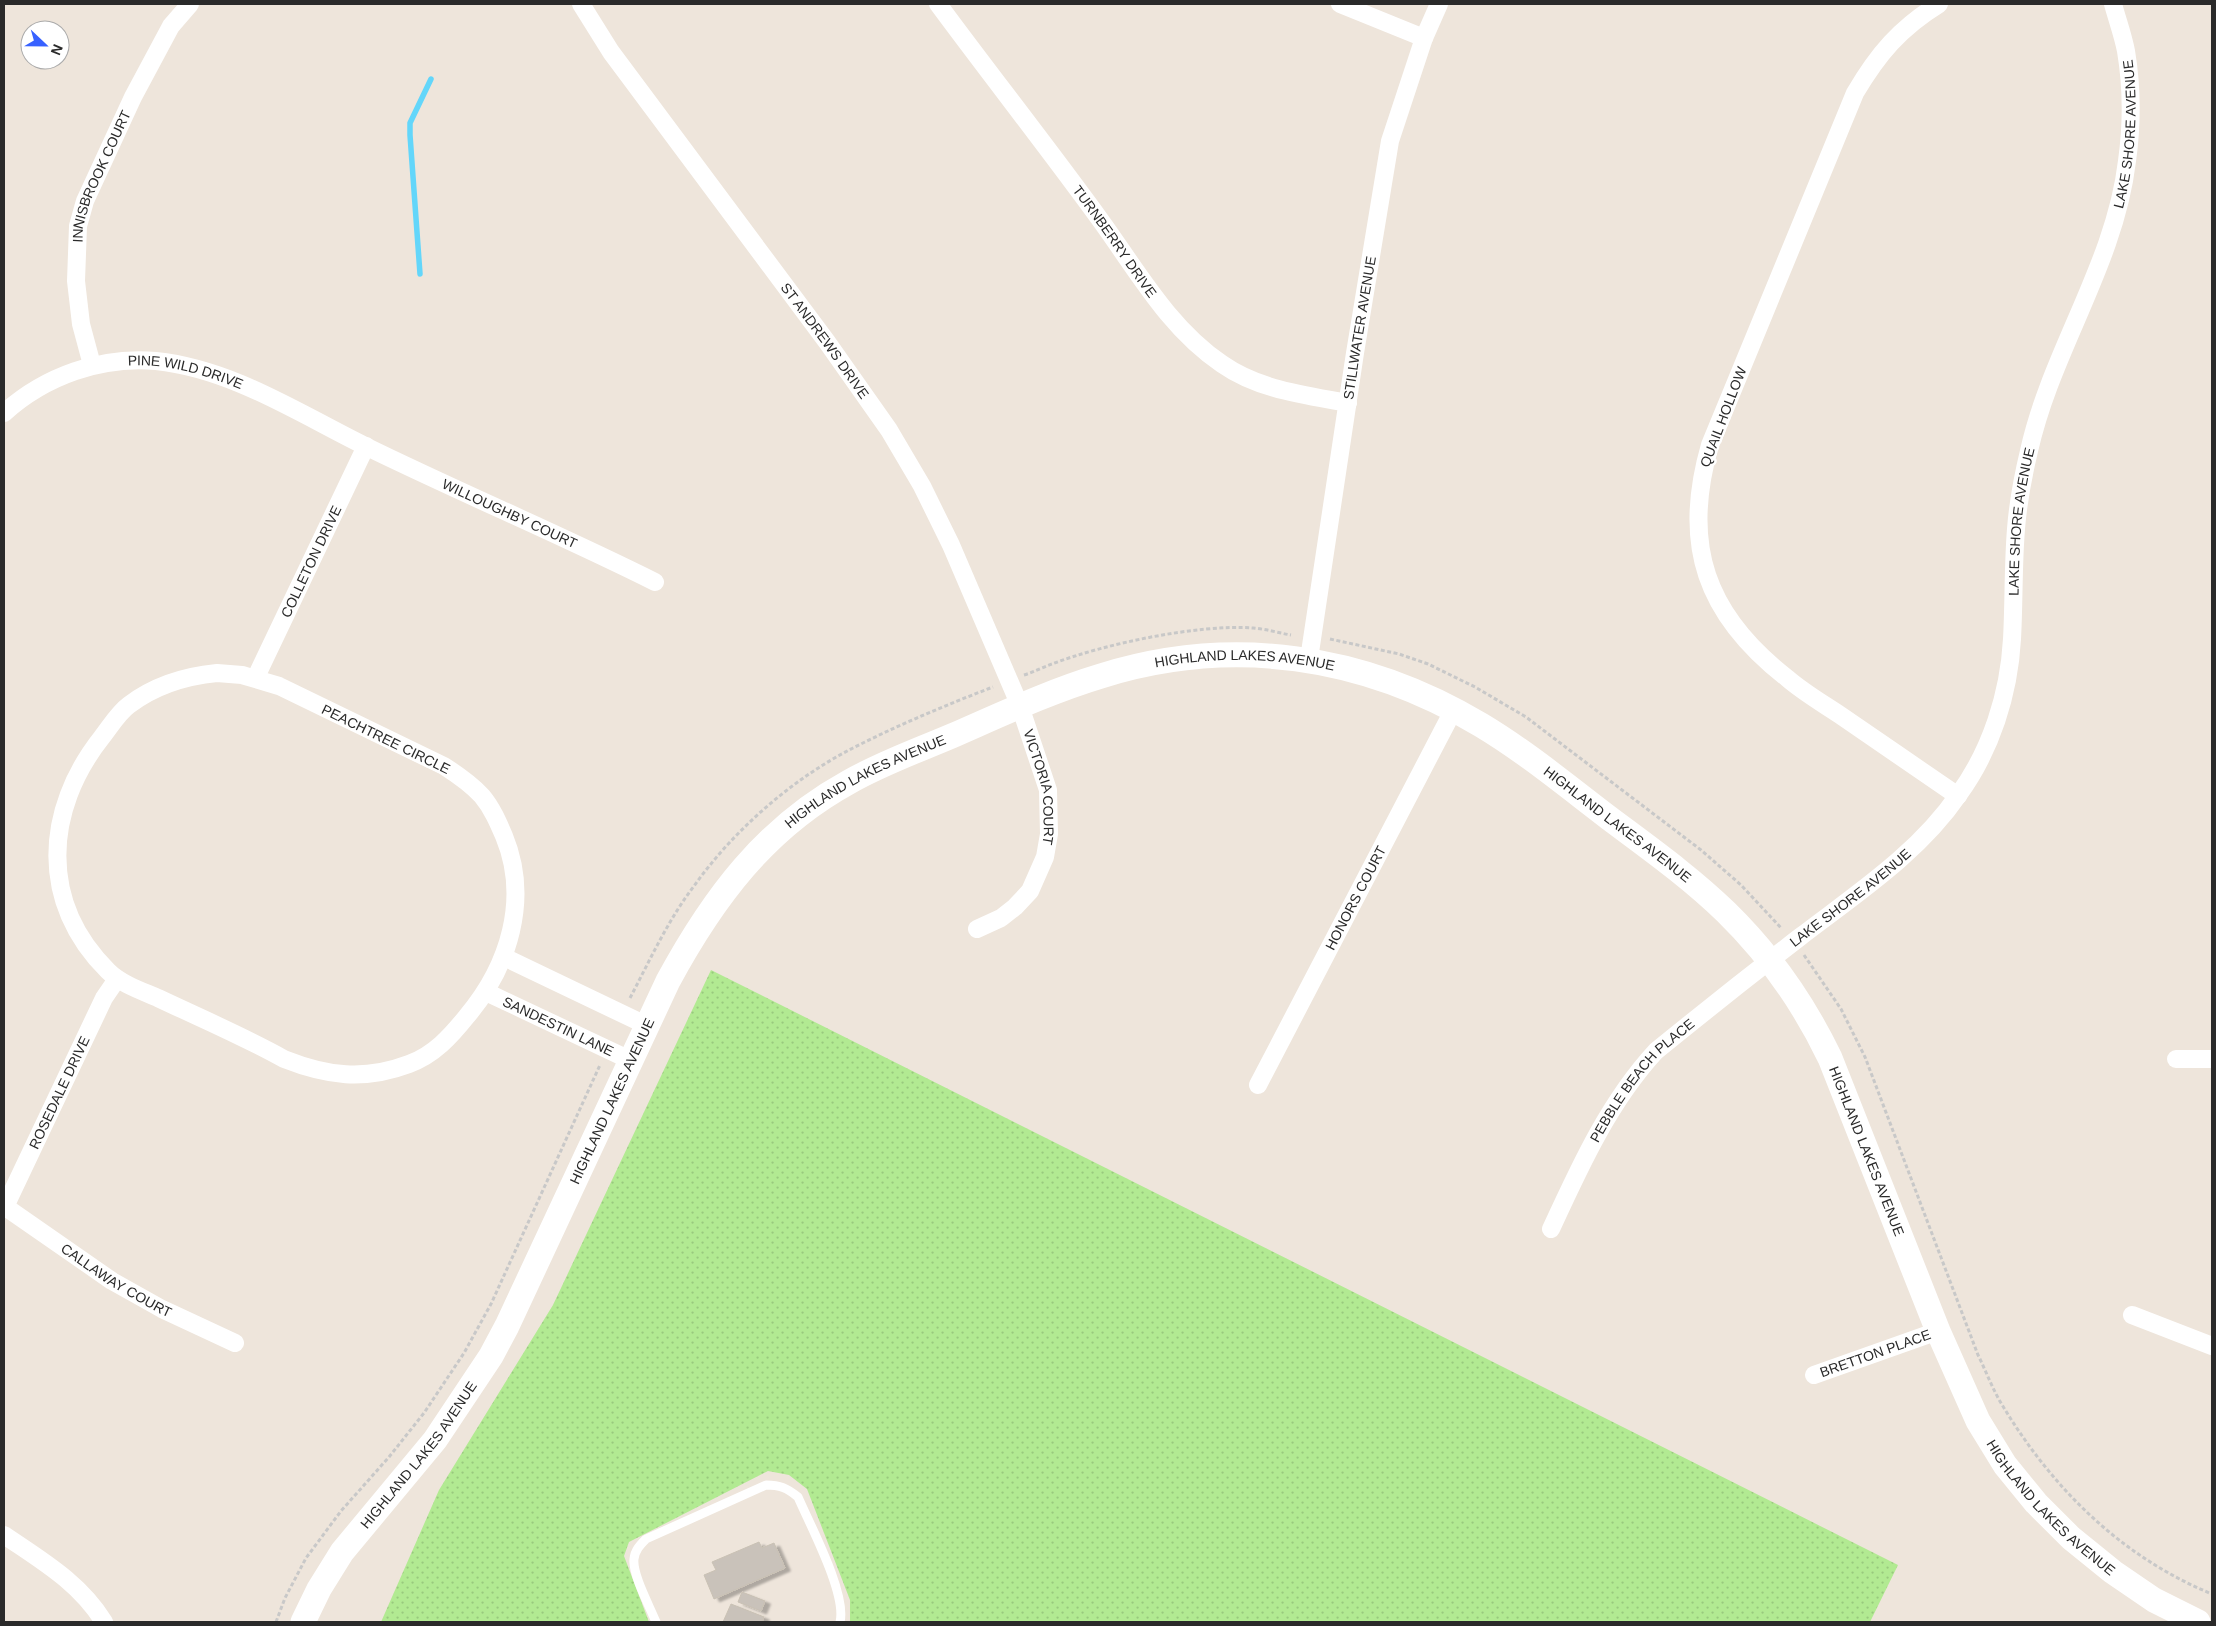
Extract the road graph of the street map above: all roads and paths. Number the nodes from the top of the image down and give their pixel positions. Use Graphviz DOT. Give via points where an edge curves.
graph roads {
  1 [pos="190,4"];
  2 [pos="581,4"];
  3 [pos="938,4"];
  4 [pos="1340,4"];
  5 [pos="1438,4"];
  6 [pos="1939,4"];
  7 [pos="2113,4"];
  8 [pos="1424,38"];
  9 [pos="92,365"];
  10 [pos="1348,403"];
  11 [pos="4,413"];
  12 [pos="366,446"];
  13 [pos="655,582"];
  14 [pos="1311,648"];
  15 [pos="256,678"];
  16 [pos="1008,681"];
  17 [pos="1020,706"];
  18 [pos="1454,709"];
  19 [pos="1958,796"];
  20 [pos="978,929"];
  21 [pos="1793,942"];
  22 [pos="504,957"];
  23 [pos="1769,960"];
  24 [pos="117,979"];
  25 [pos="486,992"];
  26 [pos="623,1014"];
  27 [pos="648,1026"];
  28 [pos="607,1049"];
  29 [pos="2176,1059"];
  30 [pos="2212,1059"];
  31 [pos="632,1061"];
  32 [pos="1258,1085"];
  33 [pos="4,1207"];
  34 [pos="1551,1229"];
  35 [pos="2132,1315"];
  36 [pos="1938,1331"];
  37 [pos="235,1343"];
  38 [pos="2212,1346"];
  39 [pos="1814,1375"];
  40 [pos="4,1534"];
  41 [pos="2212,1594"];
  42 [pos="104,1622"];
  43 [pos="276,1622"];
  44 [pos="303,1622"];
  45 [pos="656,1622"];
  46 [pos="840,1622"];
  47 [pos="2198,1622"];
  1 -- 9 [label="street, INNISBROOK COURT" via="171,26 133,97 80,217 76,238 76,281 81,324"];
  2 -- 16 [label="street, ST ANDREWS DRIVE" via="611,52 890,430 951,545"];
  3 -- 10 [label="street, TURNBERRY DRIVE" via="1102,223 1156,301 1196,345 1238,373 1268,387"];
  4 -- 8 [label="street"];
  5 -- 8 [label="street, STILLWATER AVENUE"];
  6 -- 19 [label="street, QUAIL HOLLOW" via="1908,26 1883,50 1855,92 1710,445 1698,500 1697,532 1706,571 1721,608 1756,652 1787,679"];
  7 -- 19 [label="street, LAKE SHORE AVENUE" via="2126,50 2130,91 2124,184 2112,229 2045,398 2029,449 2016,530 2012,642 2006,686 1995,726 1979,762"];
  8 -- 10 [label="street, STILLWATER AVENUE" via="1390,142"];
  9 -- 11 [label="street, PINE WILD DRIVE" via="34,390"];
  9 -- 12 [label="street, PINE WILD DRIVE" via="155,361 209,372"];
  10 -- 14 [label="street, STILLWATER AVENUE"];
  12 -- 13 [label="street, WILLOUGHBY COURT"];
  12 -- 15 [label="street, COLLETON DRIVE"];
  14 -- 16 [label="path" via="1253,628 1177,634 1122,644 1053,663"];
  14 -- 17 [label="street, HIGHLAND LAKES AVENUE" via="1280,656 1228,655 1175,660 1100,676"];
  14 -- 18 [label="street, HIGHLAND LAKES AVENUE"];
  14 -- 21 [label="path" via="1335,639 1398,654 1428,664 1475,687 1526,717 1701,850 1741,885"];
  15 -- 22 [label="street, PEACHTREE CIRCLE" via="279,686 444,766 483,797 497,819 515,876 516,907"];
  15 -- 24 [label="street, PEACHTREE CIRCLE" via="217,673 167,684 127,706 86,758 62,812 57,841 57,871 63,900 81,940"];
  16 -- 17 [label="street, ST ANDREWS DRIVE"];
  16 -- 26 [label="path" via="852,748 765,808 731,839 693,886 662,936"];
  17 -- 20 [label="street, VICTORIA COURT" via="1048,790 1049,834 1045,858 1030,891 1015,907"];
  17 -- 27 [label="street, HIGHLAND LAKES AVENUE" via="893,760 849,782 790,820 721,894 692,936"];
  18 -- 23 [label="street, HIGHLAND LAKES AVENUE" via="1538,764 1682,874 1724,910"];
  18 -- 32 [label="street, HONORS COURT"];
  19 -- 21 [label="street, LAKE SHORE AVENUE" via="1934,826 1882,875"];
  21 -- 23 [label="street, LAKE SHORE AVENUE"];
  21 -- 41 [label="path" via="1841,1008 1865,1057 1978,1355 2000,1402 2025,1440 2072,1498 2108,1532 2156,1566"];
  22 -- 25 [label="street, PEACHTREE CIRCLE"];
  22 -- 26 [label="street"];
  23 -- 34 [label="street, PEBBLE BEACH PLACE" via="1656,1051 1634,1074 1616,1100 1580,1167"];
  23 -- 36 [label="street, HIGHLAND LAKES AVENUE" via="1792,990 1830,1058"];
  24 -- 25 [label="street, PEACHTREE CIRCLE" via="310,1070 353,1075 410,1064 433,1051 452,1034"];
  24 -- 33 [label="street, ROSEDALE DRIVE" via="104,998"];
  25 -- 28 [label="street, SANDESTIN LANE"];
  26 -- 27 [label="street"];
  27 -- 31 [label="street, HIGHLAND LAKES AVENUE"];
  28 -- 31 [label="street, SANDESTIN LANE"];
  28 -- 43 [label="path" via="508,1268 464,1352 424,1414 341,1511 306,1558"];
  29 -- 30 [label="street"];
  31 -- 44 [label="street, HIGHLAND LAKES AVENUE" via="491,1356 435,1440 342,1552"];
  33 -- 37 [label="street, CALLAWAY COURT" via="112,1282"];
  35 -- 38 [label="street"];
  36 -- 39 [label="street, BRETTON PLACE"];
  36 -- 47 [label="street, HIGHLAND LAKES AVENUE" via="1978,1421 2005,1465 2036,1503 2112,1572 2154,1600"];
  40 -- 42 [label="street" via="69,1580 94,1606"];
  45 -- 46 [label="lane" via="636,1572 633,1560 637,1548 646,1539 766,1485 777,1485 788,1488 798,1497 832,1577 840,1601"];
}
